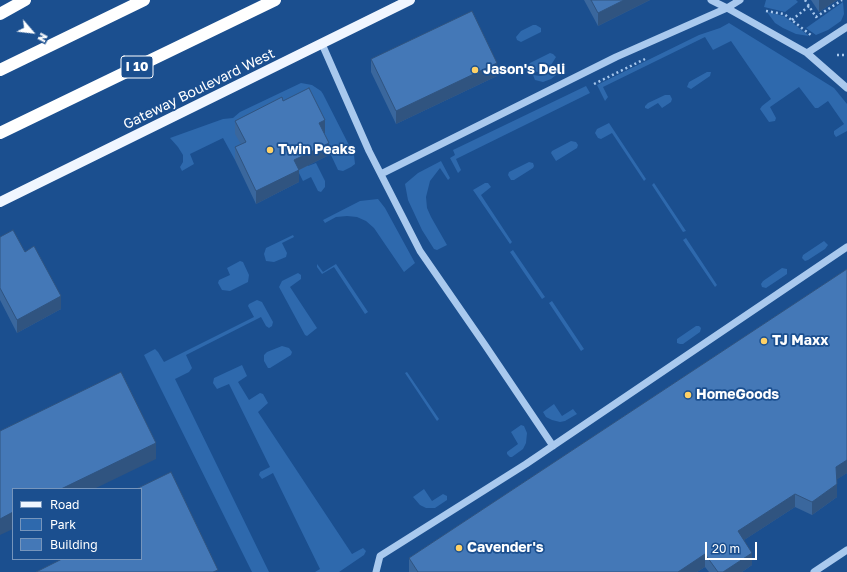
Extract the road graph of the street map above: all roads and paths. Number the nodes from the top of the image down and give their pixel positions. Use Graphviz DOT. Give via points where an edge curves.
graph roads {
  1 [pos="25,0"];
  2 [pos="144,0"];
  3 [pos="275,0"];
  4 [pos="410,0"];
  5 [pos="711,0"];
  6 [pos="740,0"];
  7 [pos="804,0"];
  8 [pos="842,0"];
  9 [pos="809,6"];
  10 [pos="727,8"];
  11 [pos="766,11"];
  12 [pos="0,14"];
  13 [pos="792,20"];
  14 [pos="847,27"];
  15 [pos="812,36"];
  16 [pos="322,44"];
  17 [pos="807,53"];
  18 [pos="837,55"];
  19 [pos="847,55"];
  20 [pos="0,70"];
  21 [pos="847,88"];
  22 [pos="0,134"];
  23 [pos="381,174"];
  24 [pos="0,202"];
  25 [pos="847,248"];
  26 [pos="553,446"];
  27 [pos="847,550"];
  28 [pos="376,572"];
  29 [pos="814,572"];
  1 -- 12 [label="highway"];
  2 -- 20 [label="highway"];
  3 -- 22 [label="highway, I 10"];
  4 -- 16 [label="main road, Gateway Boulevard West"];
  5 -- 10 [label="lane"];
  6 -- 10 [label="lane"];
  7 -- 9 [label="path"];
  8 -- 9 [label="path" via="816,17"];
  9 -- 13 [label="path"];
  10 -- 17 [label="lane"];
  10 -- 23 [label="lane" via="616,58"];
  11 -- 13 [label="path" via="784,14"];
  13 -- 15 [label="path"];
  14 -- 17 [label="lane"];
  16 -- 23 [label="lane"];
  16 -- 24 [label="main road, Gateway Boulevard West"];
  17 -- 21 [label="lane"];
  18 -- 19 [label="path"];
  23 -- 26 [label="lane" via="420,251"];
  25 -- 26 [label="lane"];
  26 -- 28 [label="lane" via="380,556"];
  27 -- 29 [label="lane"];
}
